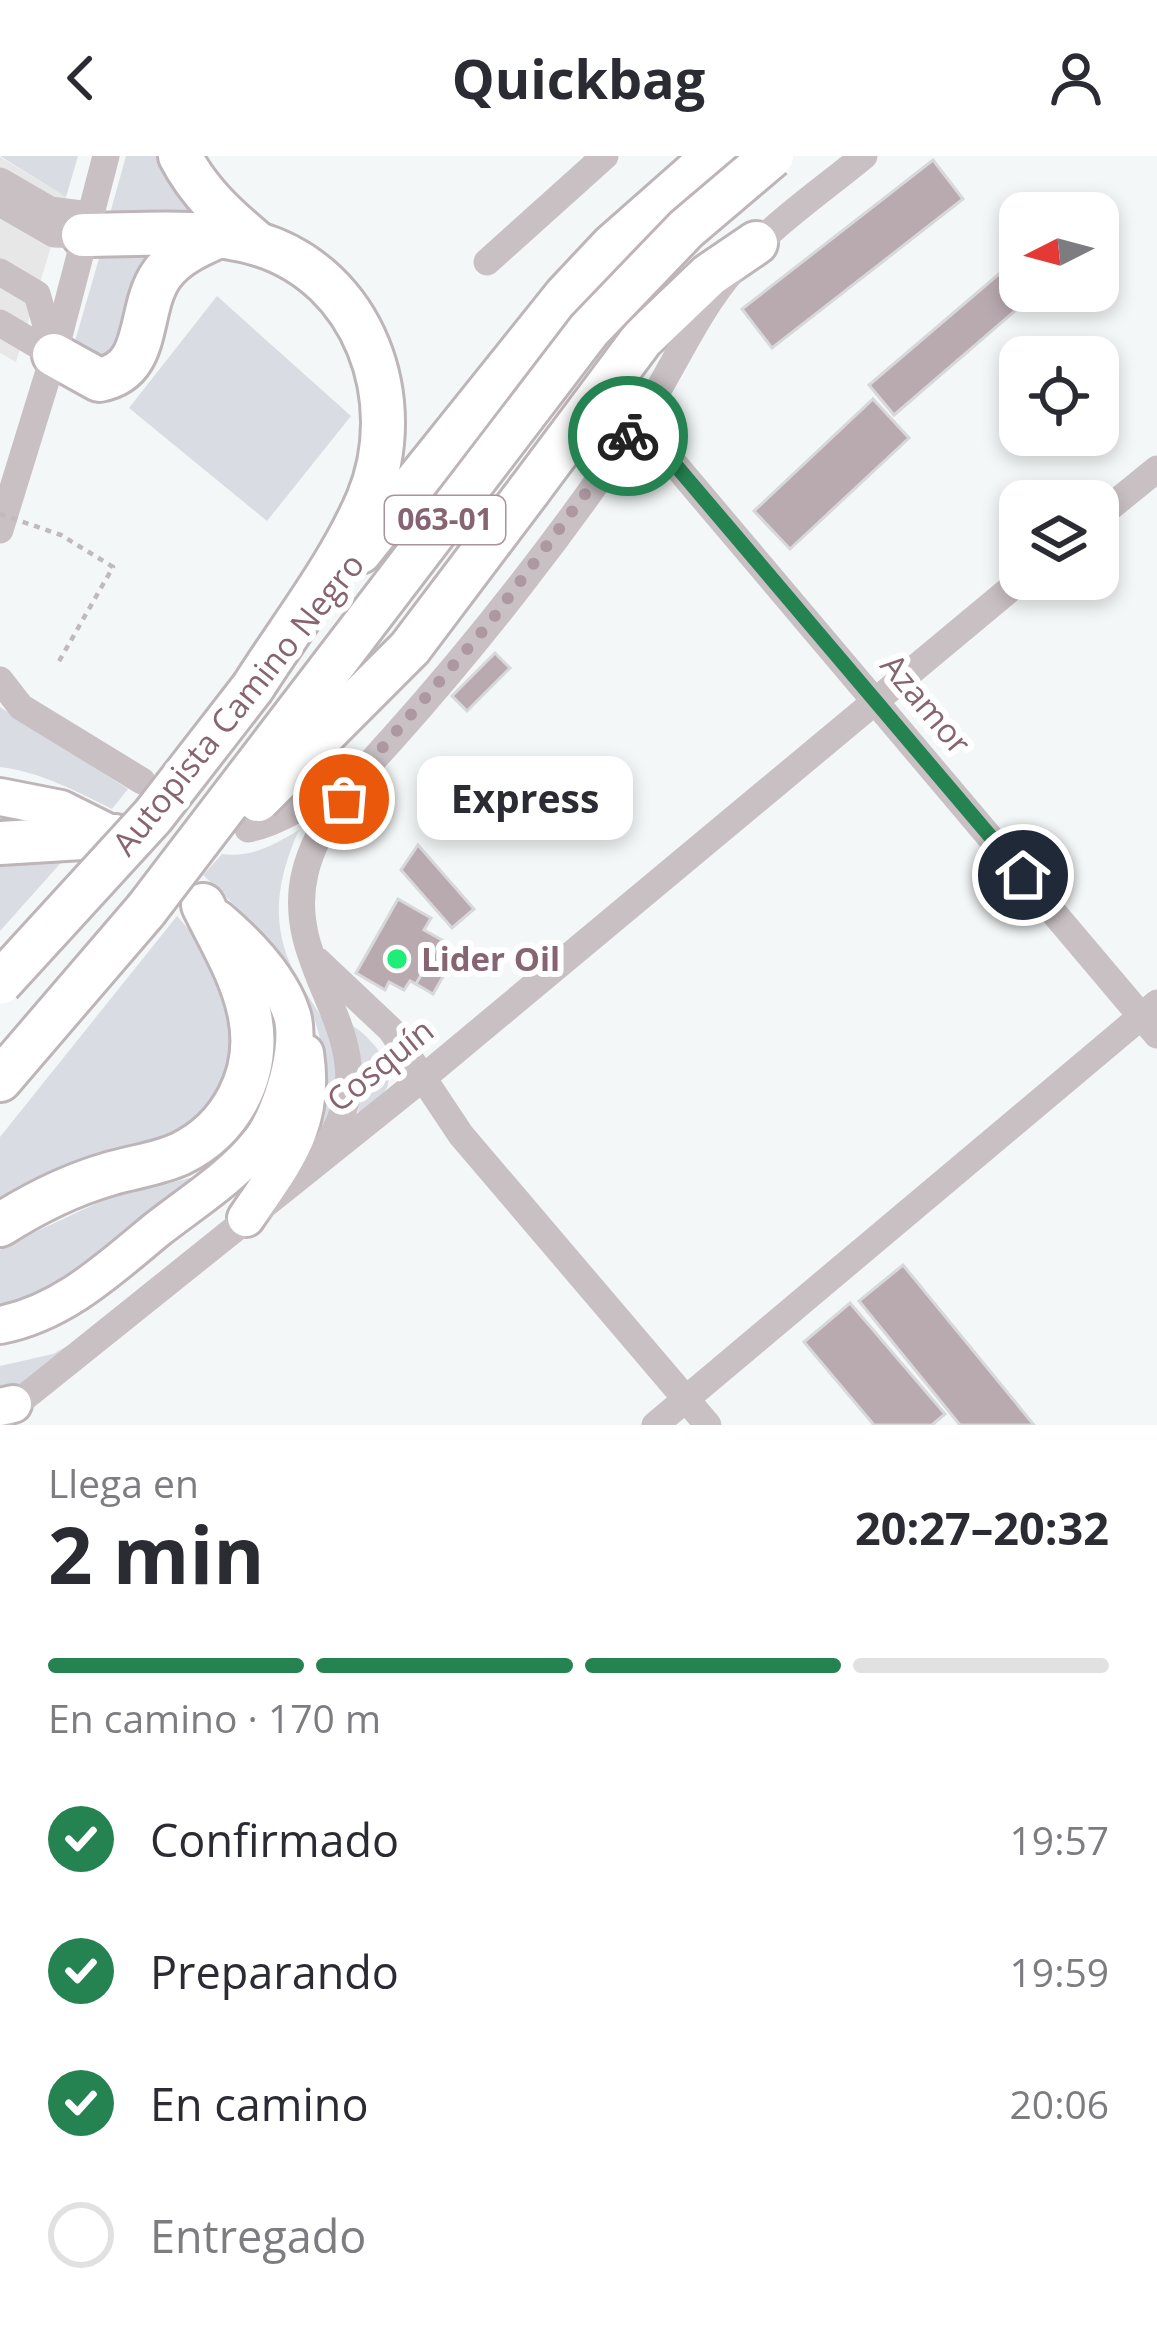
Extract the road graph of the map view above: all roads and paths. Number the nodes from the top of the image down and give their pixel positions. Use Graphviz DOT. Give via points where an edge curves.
graph roads {
  1 [pos="106,156"];
  2 [pos="180,156"];
  3 [pos="605,156"];
  4 [pos="714,156"];
  5 [pos="772,156"];
  6 [pos="858,160"];
  7 [pos="0,181"];
  8 [pos="0,203"];
  9 [pos="86,225"];
  10 [pos="238,240"];
  11 [pos="756,243"];
  12 [pos="488,262"];
  13 [pos="0,272"];
  14 [pos="0,323"];
  15 [pos="54,355"];
  16 [pos="639,422"];
  17 [pos="1157,469"];
  18 [pos="1119,500"];
  19 [pos="0,514"];
  20 [pos="0,530"];
  21 [pos="999,598"];
  22 [pos="58,663"];
  23 [pos="0,680"];
  24 [pos="253,687"];
  25 [pos="875,699"];
  26 [pos="370,762"];
  27 [pos="142,782"];
  28 [pos="0,796"];
  29 [pos="248,829"];
  30 [pos="115,836"];
  31 [pos="0,843"];
  32 [pos="197,901"];
  33 [pos="146,910"];
  34 [pos="307,950"];
  35 [pos="0,983"];
  36 [pos="293,1015"];
  37 [pos="1152,1018"];
  38 [pos="423,1078"];
  39 [pos="0,1080"];
  40 [pos="311,1167"];
  41 [pos="246,1218"];
  42 [pos="0,1225"];
  43 [pos="0,1324"];
  44 [pos="686,1399"];
  45 [pos="4,1410"];
  46 [pos="656,1425"];
  47 [pos="708,1425"];
  1 -- 9 [label="street"];
  2 -- 10 [label="highway"];
  3 -- 12 [label="street"];
  4 -- 24 [label="highway, Autopista Camino Negro / 063-01" via="566,295"];
  5 -- 33 [label="highway, Autopista Camino Negro / 063-01, bridge" via="686,229 589,330"];
  6 -- 11 [label="street"];
  7 -- 9 [label="street"];
  8 -- 9 [label="street" via="54,234"];
  9 -- 10 [label="highway"];
  9 -- 15 [label="street"];
  10 -- 15 [label="highway" via="185,252 165,270 128,368 114,377 100,380"];
  10 -- 24 [label="highway" via="305,266 355,318 380,376 383,437 368,500"];
  11 -- 16 [label="street" via="712,298"];
  11 -- 33 [label="highway, bridge" via="642,339 410,648"];
  13 -- 15 [label="street" via="37,294"];
  14 -- 15 [label="street"];
  15 -- 20 [label="street"];
  16 -- 25 [label="street, Azamor"];
  16 -- 26 [label="street" via="488,625"];
  17 -- 18 [label="street"];
  19 -- 22 [label="path, bridge" via="62,535 113,567"];
  21 -- 25 [label="street, Cosquín"];
  23 -- 27 [label="street" via="21,707"];
  24 -- 35 [label="highway, Autopista Camino Negro / 063-01, bridge" via="153,816"];
  25 -- 37 [label="street, Azamor"];
  25 -- 38 [label="street, Cosquín"];
  26 -- 29 [label="street"];
  26 -- 34 [label="street" via="319,836 305,872"];
  28 -- 30 [label="main road" via="61,809"];
  30 -- 31 [label="highway"];
  32 -- 36 [label="main road" via="260,962"];
  32 -- 42 [label="highway" via="250,1015 248,1077 229,1115 176,1156 104,1175"];
  33 -- 39 [label="highway, Autopista Camino Negro / 063-01"];
  34 -- 38 [label="street" via="392,1030"];
  34 -- 40 [label="street" via="347,1044 349,1072 337,1129"];
  36 -- 41 [label="main road" via="310,1084 306,1117"];
  36 -- 43 [label="main road" via="285,1091 246,1158 89,1285 43,1312"];
  37 -- 44 [label="street"];
  38 -- 40 [label="street, Cosquín"];
  38 -- 44 [label="street" via="461,1135"];
  40 -- 41 [label="street, Cosquín"];
  41 -- 45 [label="street, Cosquín"];
  44 -- 46 [label="street"];
  44 -- 47 [label="street"];
}
